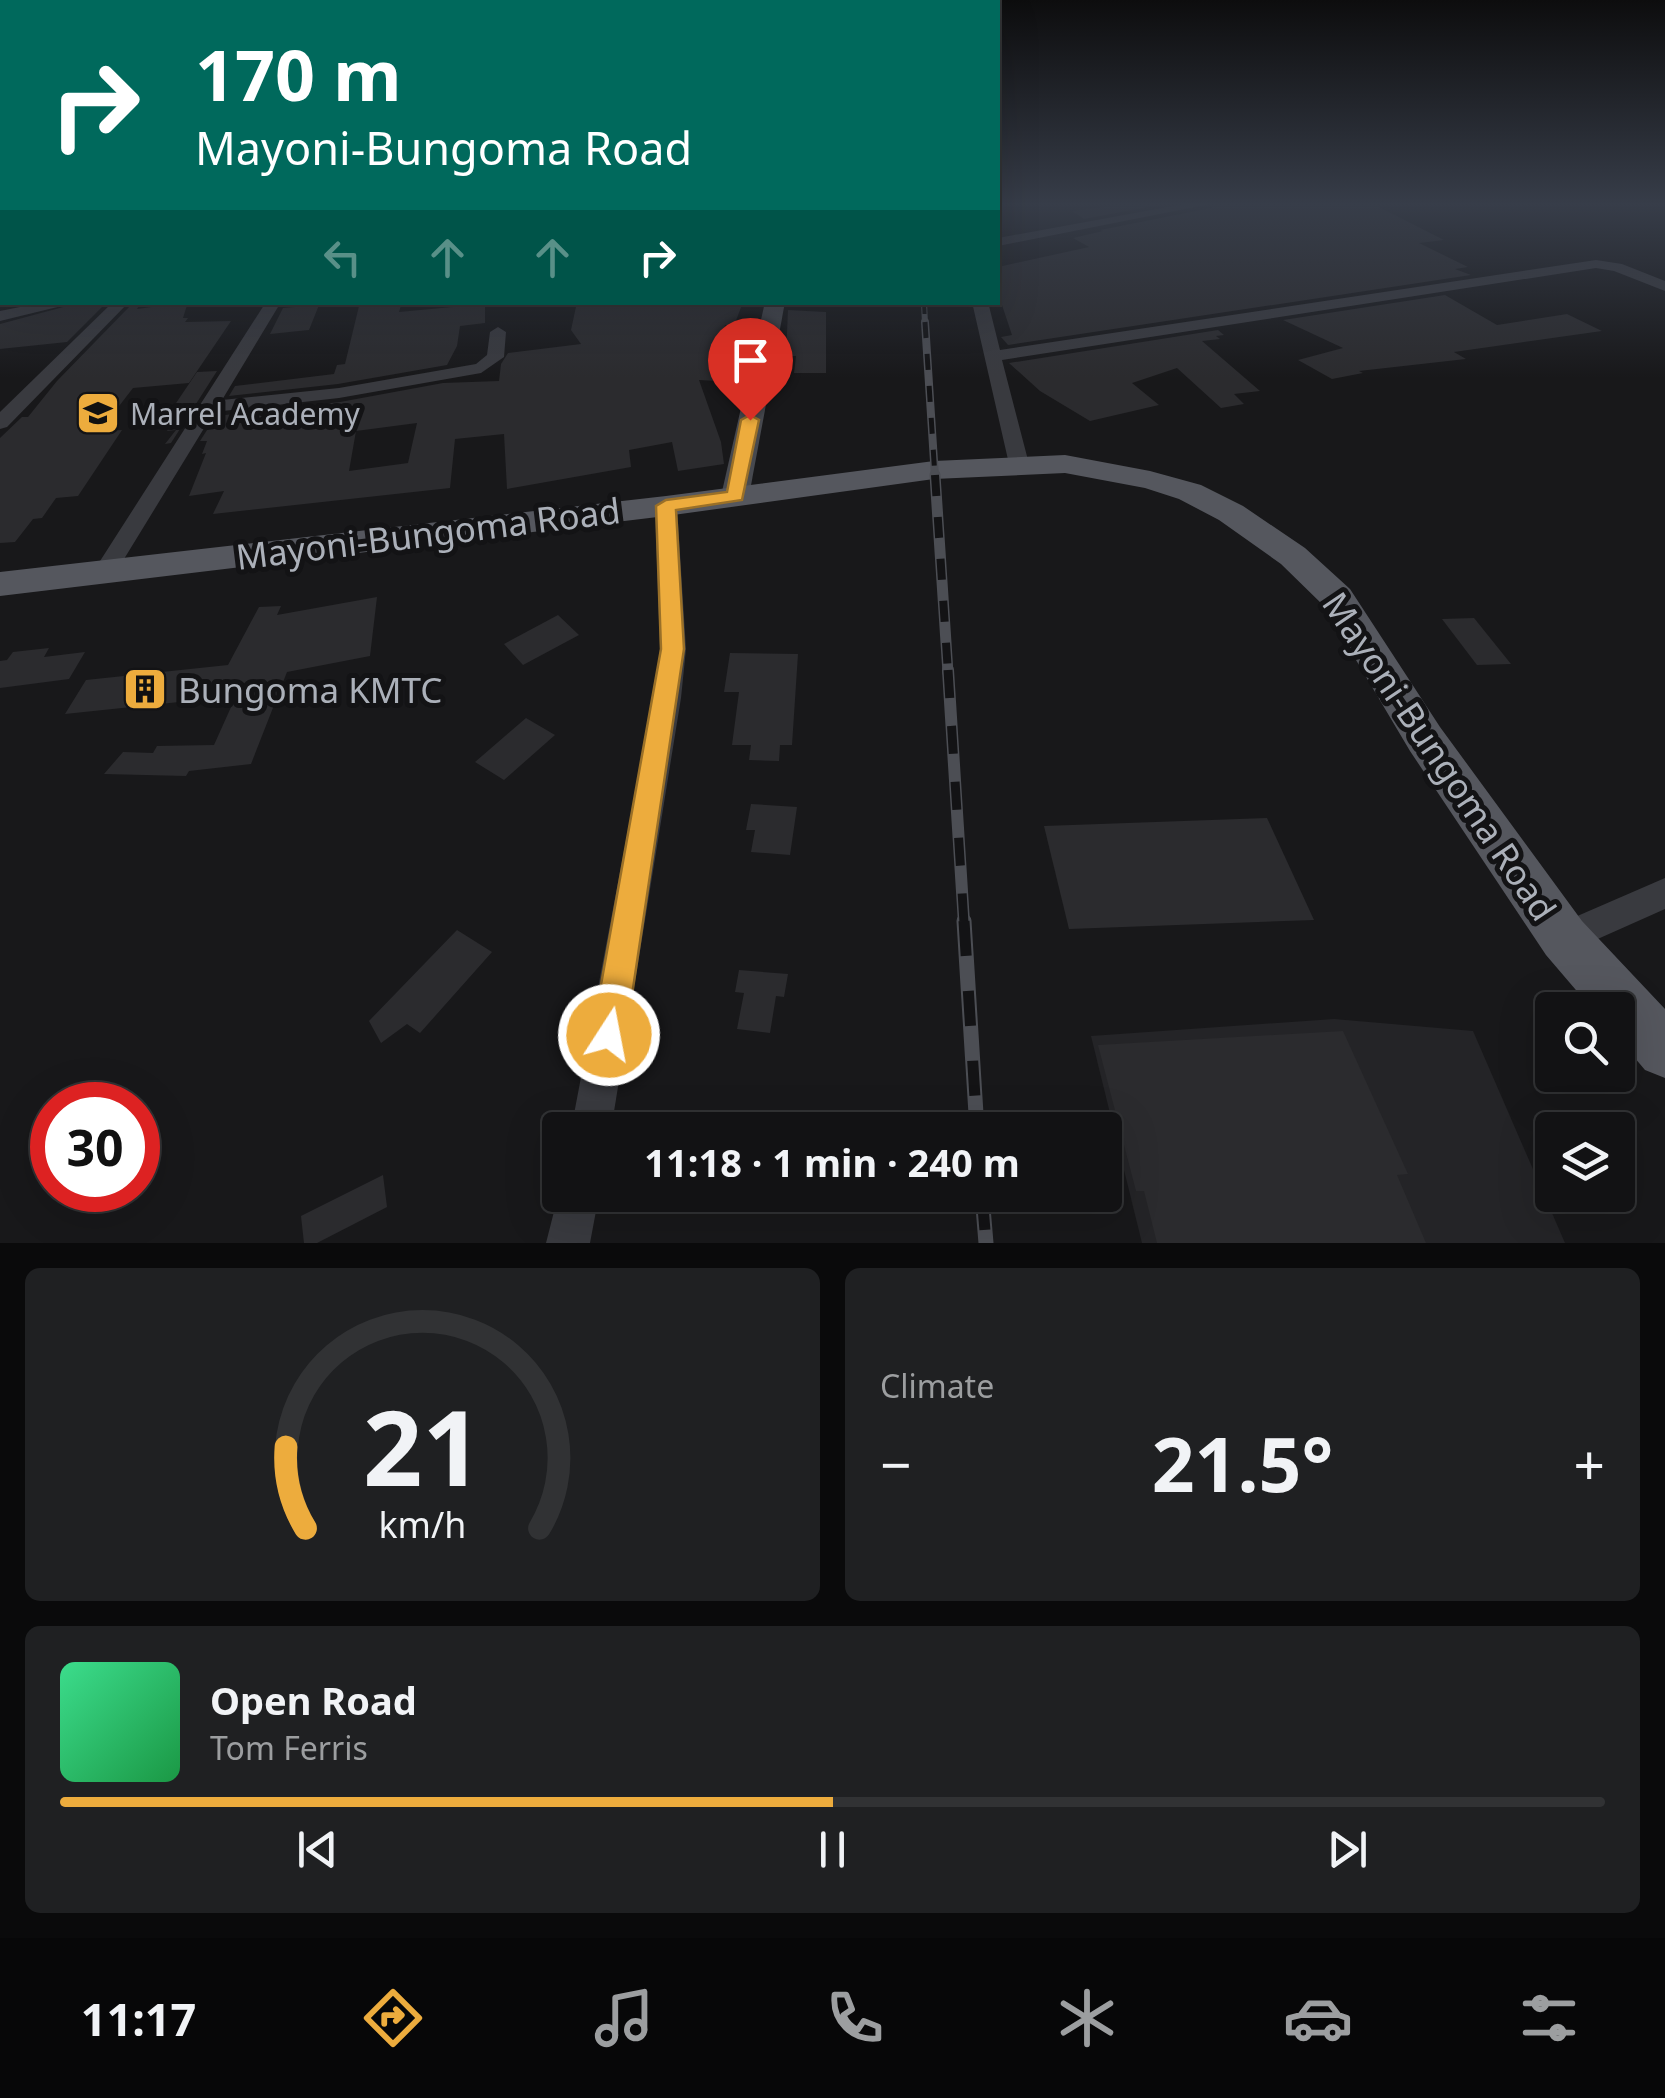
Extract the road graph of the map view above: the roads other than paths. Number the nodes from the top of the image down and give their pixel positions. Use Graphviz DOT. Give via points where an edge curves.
graph roads {
  1 [pos="1665,286"];
  2 [pos="58,305"];
  3 [pos="119,305"];
  4 [pos="272,305"];
  5 [pos="774,305"];
  6 [pos="981,305"];
  7 [pos="4,317"];
  8 [pos="498,332"];
  9 [pos="992,356"];
  10 [pos="211,408"];
  11 [pos="0,423"];
  12 [pos="1019,464"];
  13 [pos="735,496"];
  14 [pos="666,506"];
  15 [pos="105,572"];
  16 [pos="0,584"];
  17 [pos="1665,894"];
  18 [pos="1564,938"];
  19 [pos="1665,1050"];
  20 [pos="594,1112"];
  21 [pos="574,1212"];
  22 [pos="568,1243"];
  1 -- 9 [label="street" via="1596,264"];
  2 -- 7 [label="street"];
  3 -- 11 [label="street"];
  4 -- 10 [label="street"];
  5 -- 13 [label="street"];
  6 -- 9 [label="street"];
  8 -- 10 [label="street" via="495,357 481,368"];
  9 -- 12 [label="street"];
  10 -- 15 [label="street"];
  12 -- 13 [label="main road, Mayoni-Bungoma Road"];
  12 -- 18 [label="main road, Mayoni-Bungoma Road" via="1102,469 1190,492 1293,556 1337,598"];
  13 -- 14 [label="main road, Mayoni-Bungoma Road"];
  14 -- 15 [label="main road, Mayoni-Bungoma Road"];
  14 -- 20 [label="street" via="673,649"];
  15 -- 16 [label="main road, Mayoni-Bungoma Road"];
  17 -- 18 [label="street"];
  18 -- 19 [label="main road, Mayoni-Bungoma Road"];
  21 -- 22 [label="street"];
}
